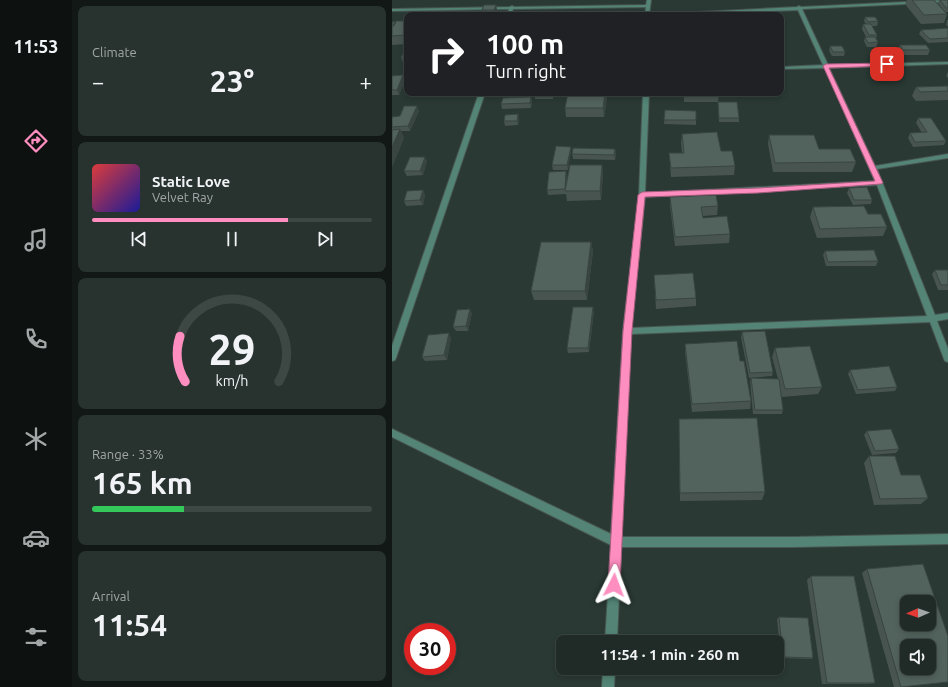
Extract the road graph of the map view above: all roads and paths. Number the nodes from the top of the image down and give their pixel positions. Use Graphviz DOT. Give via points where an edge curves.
graph roads {
  1 [pos="542,0"];
  2 [pos="649,0"];
  3 [pos="948,1"];
  4 [pos="881,2"];
  5 [pos="648,6"];
  6 [pos="512,7"];
  7 [pos="540,7"];
  8 [pos="799,8"];
  9 [pos="392,10"];
  10 [pos="510,12"];
  11 [pos="647,12"];
  12 [pos="700,12"];
  13 [pos="948,63"];
  14 [pos="826,66"];
  15 [pos="784,68"];
  16 [pos="481,96"];
  17 [pos="646,96"];
  18 [pos="948,156"];
  19 [pos="873,168"];
  20 [pos="879,183"];
  21 [pos="642,195"];
  22 [pos="948,316"];
  23 [pos="932,318"];
  24 [pos="627,331"];
  25 [pos="392,358"];
  26 [pos="948,359"];
  27 [pos="392,432"];
  28 [pos="948,539"];
  29 [pos="616,542"];
  30 [pos="611,635"];
  31 [pos="609,675"];
  32 [pos="608,687"];
  1 -- 7 [label="street"];
  2 -- 5 [label="street"];
  3 -- 4 [label="street"];
  4 -- 8 [label="street"];
  5 -- 7 [label="street"];
  5 -- 11 [label="street"];
  6 -- 7 [label="street"];
  6 -- 9 [label="street"];
  6 -- 10 [label="street"];
  8 -- 12 [label="street" via="783,6"];
  8 -- 14 [label="street"];
  13 -- 14 [label="street"];
  14 -- 15 [label="street"];
  14 -- 19 [label="street"];
  16 -- 25 [label="street"];
  17 -- 21 [label="street"];
  18 -- 19 [label="street"];
  19 -- 20 [label="street"];
  20 -- 21 [label="street"];
  20 -- 23 [label="street"];
  21 -- 24 [label="street"];
  22 -- 23 [label="street"];
  23 -- 24 [label="street"];
  23 -- 26 [label="street"];
  24 -- 29 [label="street"];
  27 -- 29 [label="street"];
  28 -- 29 [label="street"];
  29 -- 30 [label="street"];
  31 -- 32 [label="street"];
}
